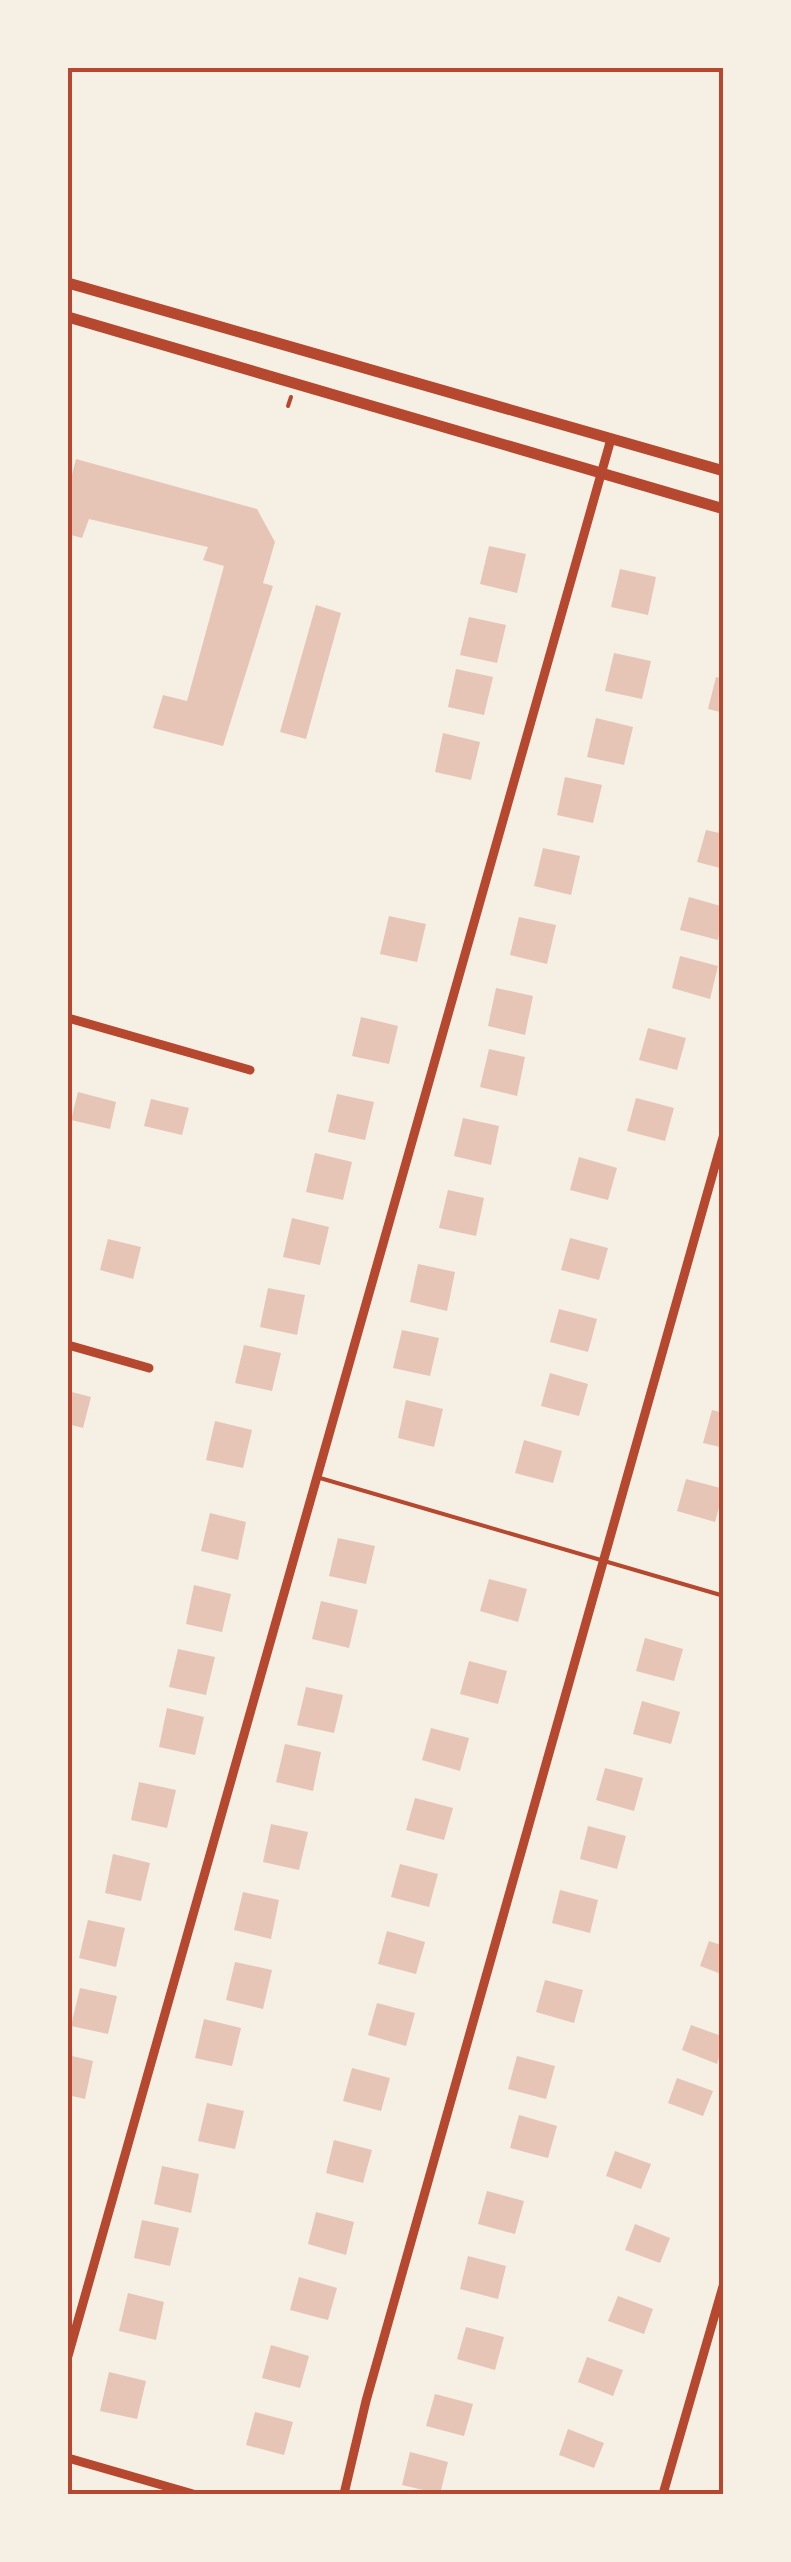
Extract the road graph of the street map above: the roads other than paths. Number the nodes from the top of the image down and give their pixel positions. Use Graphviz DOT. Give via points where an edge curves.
graph roads {
  1 [pos="68,283"];
  2 [pos="68,318"];
  3 [pos="611,439"];
  4 [pos="724,472"];
  5 [pos="599,473"];
  6 [pos="724,509"];
  7 [pos="68,1018"];
  8 [pos="250,1070"];
  9 [pos="724,1134"];
  10 [pos="68,1345"];
  11 [pos="149,1368"];
  12 [pos="318,1477"];
  13 [pos="602,1562"];
  14 [pos="724,1596"];
  15 [pos="724,2283"];
  16 [pos="68,2356"];
  17 [pos="68,2458"];
  18 [pos="193,2494"];
  19 [pos="344,2494"];
  20 [pos="663,2494"];
  1 -- 3 [label="street"];
  2 -- 5 [label="street"];
  3 -- 4 [label="street"];
  3 -- 5 [label="street"];
  5 -- 6 [label="street"];
  5 -- 12 [label="street"];
  7 -- 8 [label="street"];
  9 -- 13 [label="street"];
  10 -- 11 [label="street"];
  12 -- 13 [label="lane"];
  12 -- 16 [label="street"];
  13 -- 14 [label="lane"];
  13 -- 19 [label="street"];
  15 -- 20 [label="street"];
  17 -- 18 [label="street"];
}
